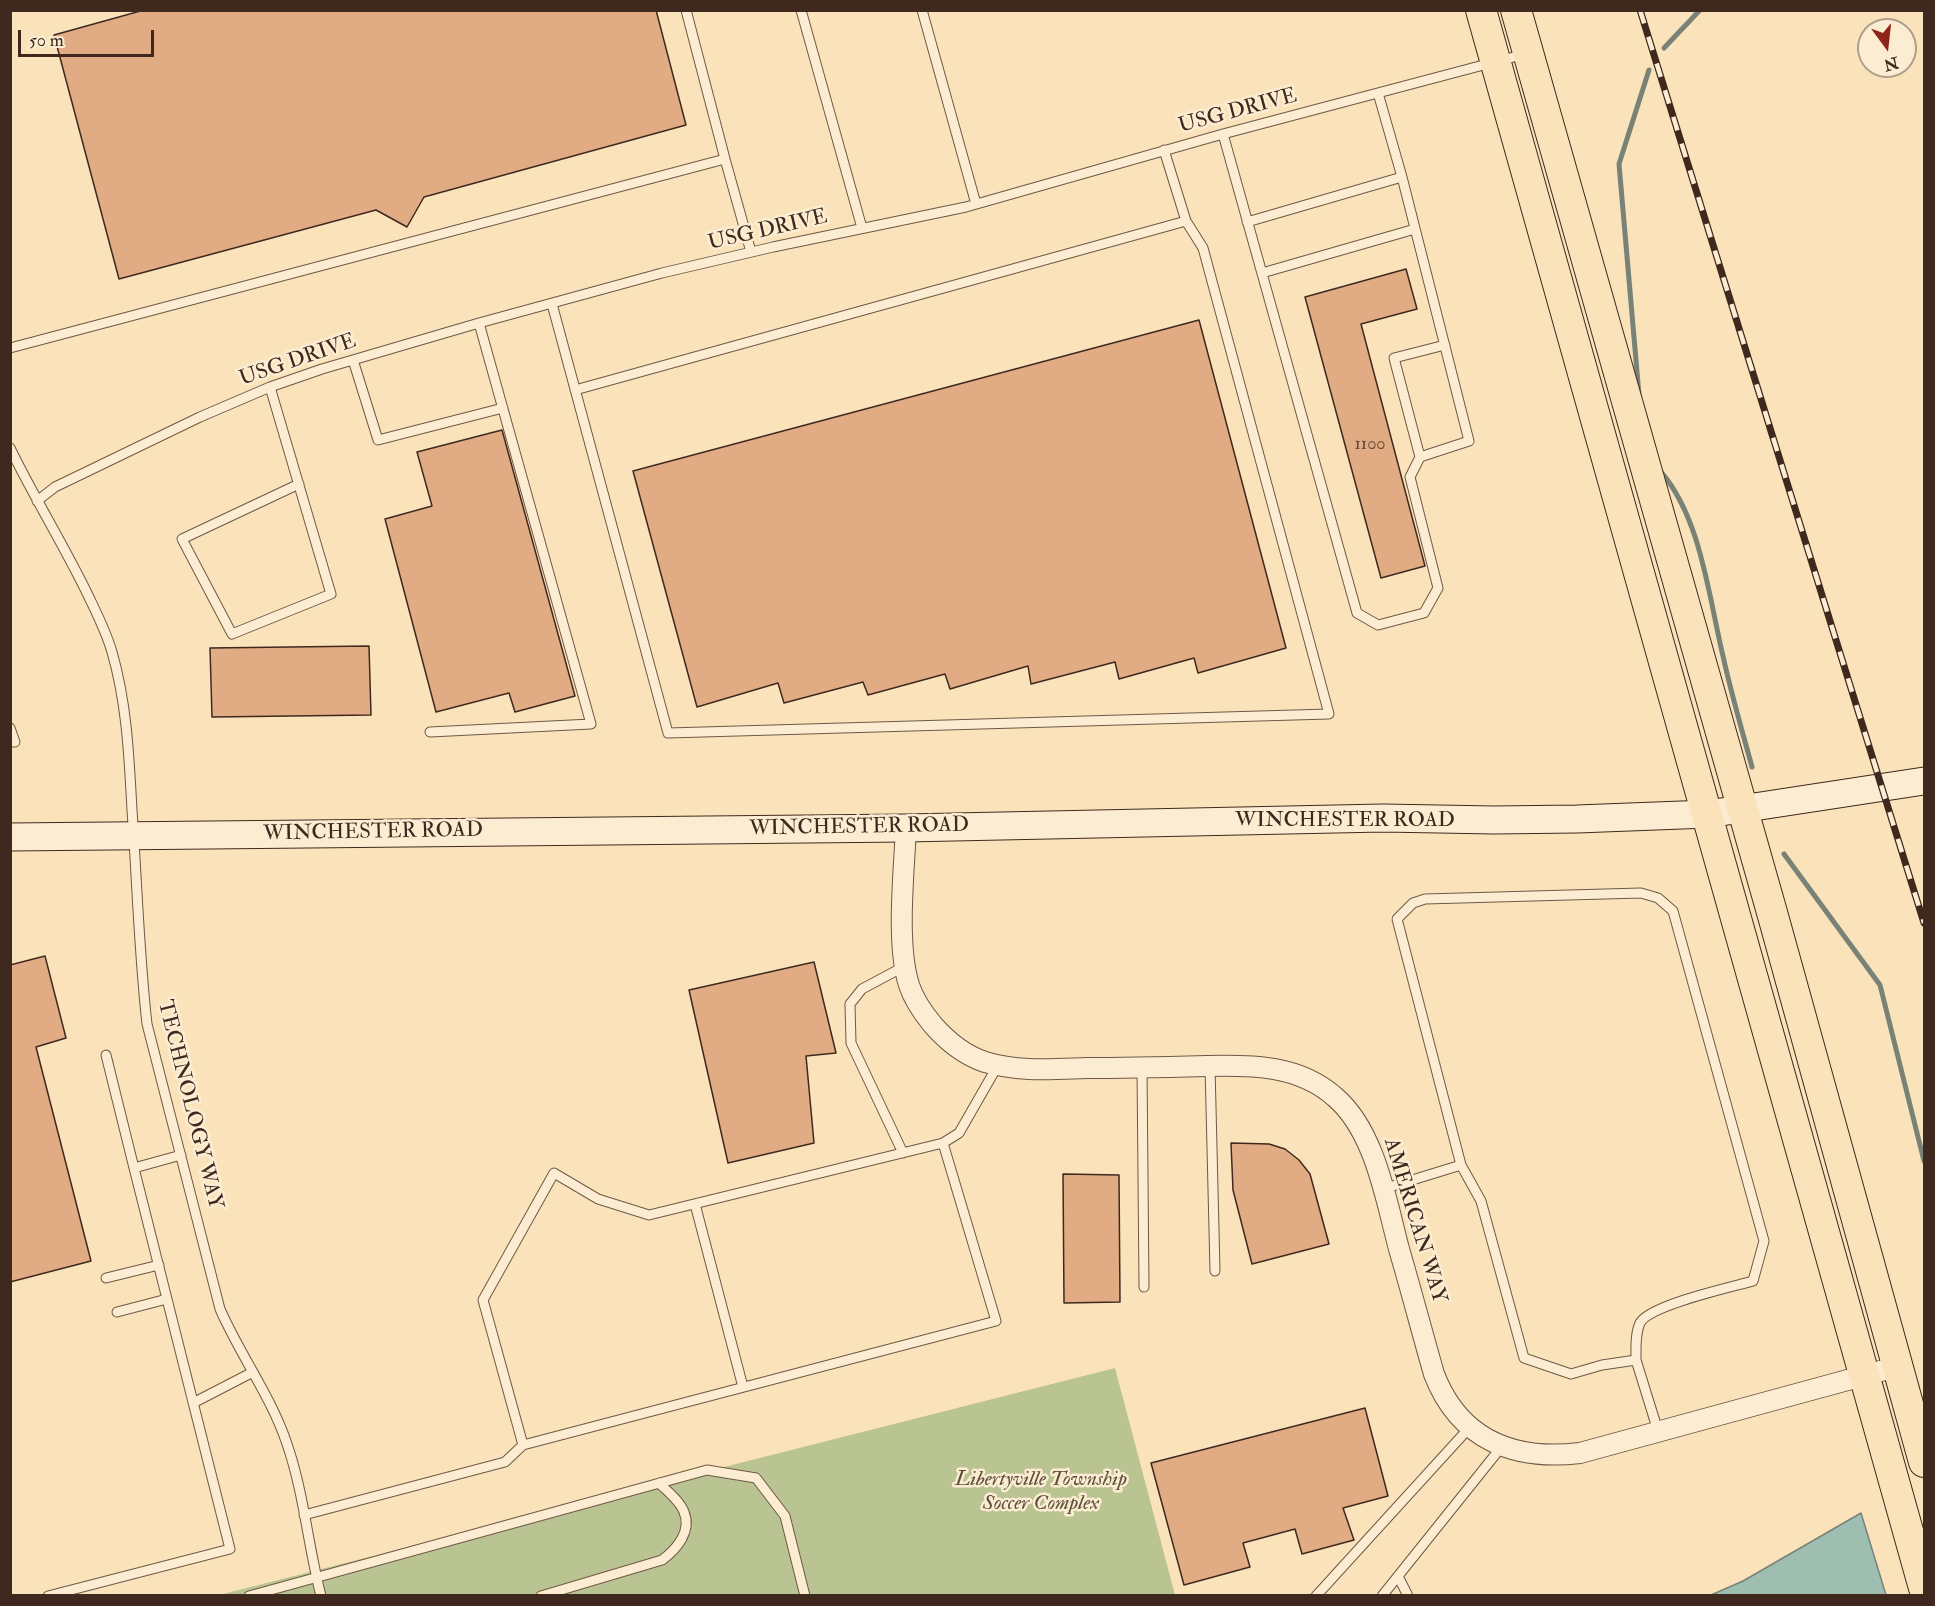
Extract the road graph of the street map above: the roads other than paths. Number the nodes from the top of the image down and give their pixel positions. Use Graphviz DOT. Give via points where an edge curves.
graph roads {
  1 [pos="686,10"];
  2 [pos="801,10"];
  3 [pos="922,10"];
  4 [pos="1481,10"];
  5 [pos="1516,10"];
  6 [pos="1528,53"];
  7 [pos="1496,62"];
  8 [pos="1378,93"];
  9 [pos="1222,134"];
  10 [pos="1164,150"];
  11 [pos="725,159"];
  12 [pos="1402,177"];
  13 [pos="976,204"];
  14 [pos="1186,221"];
  15 [pos="1247,222"];
  16 [pos="862,228"];
  17 [pos="1415,229"];
  18 [pos="751,252"];
  19 [pos="1262,273"];
  20 [pos="552,304"];
  21 [pos="479,323"];
  22 [pos="1445,345"];
  23 [pos="10,348"];
  24 [pos="353,360"];
  25 [pos="270,387"];
  26 [pos="575,390"];
  27 [pos="503,408"];
  28 [pos="10,448"];
  29 [pos="1420,457"];
  30 [pos="299,484"];
  31 [pos="37,501"];
  32 [pos="10,728"];
  33 [pos="430,732"];
  34 [pos="10,742"];
  35 [pos="1924,781"];
  36 [pos="1743,809"];
  37 [pos="1708,814"];
  38 [pos="906,828"];
  39 [pos="134,835"];
  40 [pos="10,837"];
  41 [pos="906,965"];
  42 [pos="106,1055"];
  43 [pos="998,1065"];
  44 [pos="1210,1066"];
  45 [pos="1142,1067"];
  46 [pos="944,1143"];
  47 [pos="903,1153"];
  48 [pos="181,1155"];
  49 [pos="1461,1165"];
  50 [pos="134,1168"];
  51 [pos="1383,1189"];
  52 [pos="695,1204"];
  53 [pos="159,1265"];
  54 [pos="1215,1270"];
  55 [pos="106,1278"];
  56 [pos="1144,1287"];
  57 [pos="167,1299"];
  58 [pos="117,1312"];
  59 [pos="1636,1360"];
  60 [pos="1899,1366"];
  61 [pos="253,1372"];
  62 [pos="1864,1376"];
  63 [pos="743,1387"];
  64 [pos="193,1403"];
  65 [pos="1470,1427"];
  66 [pos="1658,1431"];
  67 [pos="524,1445"];
  68 [pos="1503,1445"];
  69 [pos="1924,1462"];
  70 [pos="659,1483"];
  71 [pos="304,1515"];
  72 [pos="1398,1576"];
  73 [pos="316,1577"];
  74 [pos="1924,1588"];
  75 [pos="48,1596"];
  76 [pos="249,1596"];
  77 [pos="321,1596"];
  78 [pos="541,1596"];
  79 [pos="805,1596"];
  80 [pos="1316,1596"];
  81 [pos="1382,1596"];
  82 [pos="1408,1596"];
  1 -- 11 [label="lane"];
  2 -- 16 [label="lane"];
  3 -- 13 [label="lane"];
  4 -- 7 [label="main road"];
  5 -- 6 [label="main road"];
  6 -- 7 [label="lane, USG DRIVE"];
  6 -- 36 [label="main road"];
  7 -- 8 [label="lane, USG DRIVE"];
  7 -- 37 [label="main road"];
  8 -- 9 [label="lane, USG DRIVE"];
  8 -- 12 [label="lane"];
  9 -- 10 [label="lane, USG DRIVE"];
  9 -- 15 [label="lane"];
  10 -- 13 [label="lane, USG DRIVE"];
  10 -- 14 [label="lane"];
  11 -- 18 [label="lane"];
  11 -- 23 [label="lane"];
  12 -- 15 [label="lane"];
  12 -- 17 [label="lane"];
  13 -- 16 [label="lane, USG DRIVE"];
  14 -- 26 [label="lane"];
  14 -- 26 [label="lane" via="1203,248 1329,714 668,733"];
  15 -- 19 [label="lane"];
  16 -- 18 [label="lane, USG DRIVE"];
  17 -- 19 [label="lane"];
  17 -- 22 [label="lane"];
  18 -- 20 [label="lane, USG DRIVE"];
  19 -- 29 [label="lane" via="1357,613 1378,625 1424,612 1438,588 1410,477"];
  20 -- 21 [label="lane, USG DRIVE"];
  20 -- 26 [label="lane"];
  21 -- 24 [label="lane, USG DRIVE"];
  21 -- 27 [label="lane"];
  22 -- 29 [label="lane" via="1469,441"];
  22 -- 29 [label="lane" via="1394,358"];
  24 -- 25 [label="lane, USG DRIVE"];
  24 -- 27 [label="lane" via="378,440"];
  25 -- 30 [label="lane"];
  25 -- 31 [label="lane, USG DRIVE" via="66,482"];
  27 -- 33 [label="lane" via="591,724"];
  28 -- 31 [label="lane, TECHNOLOGY WAY"];
  30 -- 30 [label="lane" via="331,594 232,634 182,538"];
  31 -- 39 [label="lane, TECHNOLOGY WAY" via="74,566 112,651 128,737"];
  32 -- 34 [label="lane" via="15,742"];
  35 -- 36 [label="main road, WINCHESTER ROAD"];
  36 -- 37 [label="main road, WINCHESTER ROAD"];
  36 -- 60 [label="main road"];
  37 -- 38 [label="main road, WINCHESTER ROAD"];
  37 -- 62 [label="main road"];
  38 -- 39 [label="main road, WINCHESTER ROAD"];
  38 -- 41 [label="street, AMERICAN WAY"];
  39 -- 40 [label="main road, WINCHESTER ROAD"];
  39 -- 48 [label="lane, TECHNOLOGY WAY" via="147,1024"];
  41 -- 43 [label="street, AMERICAN WAY" via="913,995 944,1038 982,1061"];
  41 -- 47 [label="lane" via="861,989 850,1004 851,1043"];
  42 -- 50 [label="lane"];
  43 -- 45 [label="street, AMERICAN WAY" via="1024,1069"];
  43 -- 46 [label="lane" via="959,1133"];
  44 -- 45 [label="street, AMERICAN WAY"];
  44 -- 51 [label="street, AMERICAN WAY" via="1251,1065 1293,1072 1335,1097 1365,1138"];
  44 -- 54 [label="lane"];
  45 -- 56 [label="lane"];
  46 -- 47 [label="lane"];
  46 -- 63 [label="lane" via="996,1321"];
  47 -- 52 [label="lane"];
  48 -- 50 [label="lane"];
  48 -- 61 [label="lane, TECHNOLOGY WAY" via="220,1309"];
  49 -- 51 [label="lane"];
  49 -- 59 [label="lane" via="1481,1201 1524,1358 1571,1374"];
  49 -- 59 [label="lane" via="1396,919 1413,903 1425,900 1641,893 1658,898 1673,911 1764,1241 1753,1281 1656,1309 1641,1321"];
  50 -- 53 [label="lane"];
  51 -- 65 [label="street, AMERICAN WAY" via="1439,1389 1455,1414"];
  52 -- 63 [label="lane"];
  52 -- 67 [label="lane" via="649,1215 598,1199 554,1173 483,1300"];
  53 -- 55 [label="lane"];
  53 -- 57 [label="lane"];
  57 -- 58 [label="lane"];
  57 -- 64 [label="lane"];
  59 -- 66 [label="lane"];
  60 -- 62 [label="street, AMERICAN WAY"];
  60 -- 69 [label="main road"];
  61 -- 64 [label="lane"];
  61 -- 71 [label="lane, TECHNOLOGY WAY" via="287,1444"];
  62 -- 66 [label="street, AMERICAN WAY"];
  62 -- 74 [label="main road"];
  63 -- 67 [label="lane"];
  64 -- 75 [label="lane" via="230,1549"];
  65 -- 68 [label="street, AMERICAN WAY"];
  65 -- 80 [label="lane"];
  66 -- 68 [label="street, AMERICAN WAY" via="1555,1456 1525,1453"];
  67 -- 71 [label="lane" via="506,1462"];
  68 -- 72 [label="lane"];
  70 -- 73 [label="lane"];
  70 -- 78 [label="lane" via="684,1512 686,1528 676,1550 662,1560"];
  70 -- 79 [label="lane" via="707,1470 756,1478 785,1516"];
  71 -- 73 [label="lane, TECHNOLOGY WAY"];
  72 -- 81 [label="lane"];
  72 -- 82 [label="lane"];
  73 -- 76 [label="lane"];
  73 -- 77 [label="lane, TECHNOLOGY WAY"];
}
